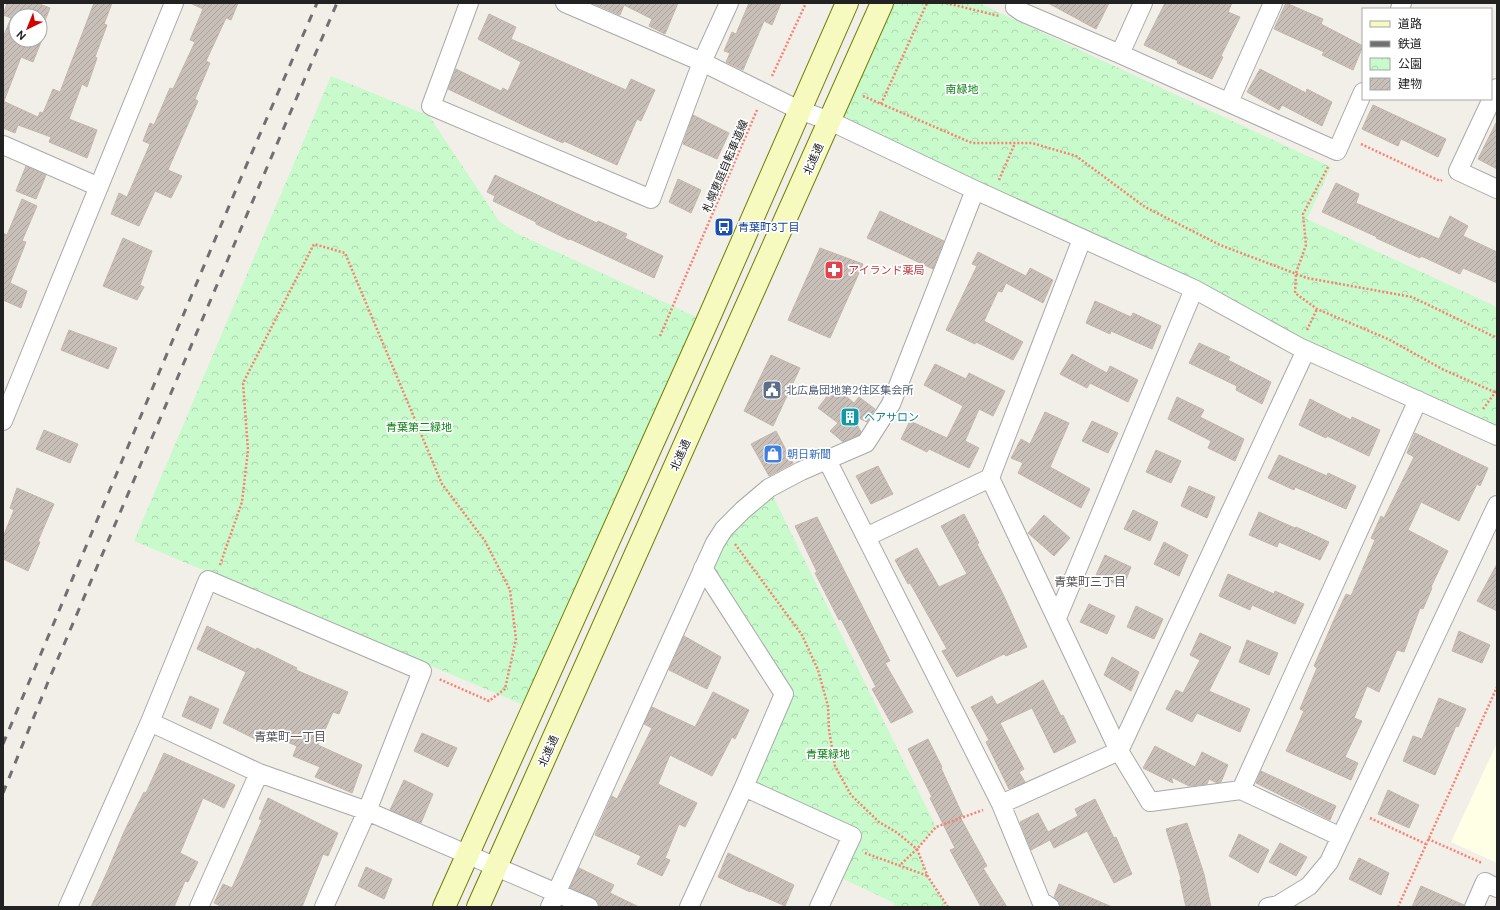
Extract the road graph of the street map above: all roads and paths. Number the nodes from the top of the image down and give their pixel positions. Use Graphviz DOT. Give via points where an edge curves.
graph roads {
  1 [pos="174,3"];
  2 [pos="470,3"];
  3 [pos="565,3"];
  4 [pos="729,3"];
  5 [pos="806,3"];
  6 [pos="847,3"];
  7 [pos="882,3"];
  8 [pos="927,3"];
  9 [pos="946,3"];
  10 [pos="1143,3"];
  11 [pos="1273,3"];
  12 [pos="1019,7"];
  13 [pos="1120,54"];
  14 [pos="702,62"];
  15 [pos="1497,88"];
  16 [pos="765,93"];
  17 [pos="1362,94"];
  18 [pos="861,95"];
  19 [pos="1492,99"];
  20 [pos="1491,100"];
  21 [pos="1229,102"];
  22 [pos="880,104"];
  23 [pos="799,110"];
  24 [pos="830,121"];
  25 [pos="1014,143"];
  26 [pos="1340,143"];
  27 [pos="3,145"];
  28 [pos="1458,171"];
  29 [pos="99,187"];
  30 [pos="1497,189"];
  31 [pos="975,190"];
  32 [pos="992,198"];
  33 [pos="1082,239"];
  34 [pos="1296,273"];
  35 [pos="1194,289"];
  36 [pos="1317,308"];
  37 [pos="660,336"];
  38 [pos="1497,338"];
  39 [pos="1302,348"];
  40 [pos="1496,392"];
  41 [pos="1418,400"];
  42 [pos="3,421"];
  43 [pos="1472,425"];
  44 [pos="1497,436"];
  45 [pos="828,460"];
  46 [pos="990,478"];
  47 [pos="1497,505"];
  48 [pos="724,529"];
  49 [pos="866,537"];
  50 [pos="703,568"];
  51 [pos="214,583"];
  52 [pos="1057,618"];
  53 [pos="422,672"];
  54 [pos="1497,687"];
  55 [pos="150,722"];
  56 [pos="1119,751"];
  57 [pos="259,773"];
  58 [pos="744,787"];
  59 [pos="1241,790"];
  60 [pos="1001,804"];
  61 [pos="367,811"];
  62 [pos="1354,811"];
  63 [pos="1342,837"];
  64 [pos="1428,839"];
  65 [pos="1426,844"];
  66 [pos="847,847"];
  67 [pos="916,849"];
  68 [pos="468,854"];
  69 [pos="496,866"];
  70 [pos="899,866"];
  71 [pos="928,876"];
  72 [pos="1491,885"];
  73 [pos="554,899"];
  74 [pos="68,907"];
  75 [pos="199,907"];
  76 [pos="324,907"];
  77 [pos="444,907"];
  78 [pos="478,907"];
  79 [pos="589,907"];
  80 [pos="689,907"];
  81 [pos="819,907"];
  82 [pos="948,907"];
  83 [pos="1050,907"];
  84 [pos="1268,907"];
  85 [pos="1398,907"];
  86 [pos="1474,907"];
  1 -- 29 [label="street"];
  2 -- 14 [label="street" via="431,106 651,199"];
  3 -- 14 [label="street"];
  4 -- 14 [label="street"];
  5 -- 16 [label="path, 札幌恵庭自転車道線"];
  6 -- 23 [label="street"];
  7 -- 24 [label="street, 北進通"];
  8 -- 22 [label="path"];
  9 -- 12 [label="path" via="1017,21"];
  10 -- 13 [label="street"];
  11 -- 21 [label="street"];
  12 -- 13 [label="street"];
  13 -- 21 [label="street"];
  14 -- 16 [label="street"];
  15 -- 19 [label="street"];
  16 -- 23 [label="street"];
  16 -- 37 [label="path, 札幌恵庭自転車道線"];
  17 -- 26 [label="street"];
  18 -- 22 [label="path"];
  20 -- 28 [label="street"];
  21 -- 26 [label="street"];
  22 -- 25 [label="path" via="972,143"];
  23 -- 24 [label="street"];
  23 -- 68 [label="street" via="707,322"];
  24 -- 31 [label="street"];
  24 -- 69 [label="street, 北進通"];
  25 -- 32 [label="path"];
  25 -- 34 [label="path" via="1032,143 1076,156 1145,208 1220,245"];
  26 -- 28 [label="path" via="1440,181"];
  26 -- 34 [label="path" via="1303,214 1306,245"];
  27 -- 29 [label="street"];
  28 -- 30 [label="street"];
  29 -- 42 [label="street"];
  31 -- 32 [label="street"];
  31 -- 45 [label="street" via="891,404 866,444"];
  32 -- 33 [label="street"];
  33 -- 35 [label="street"];
  33 -- 46 [label="street"];
  34 -- 36 [label="path" via="1296,293"];
  34 -- 38 [label="path" via="1306,278 1412,297"];
  35 -- 39 [label="street"];
  35 -- 52 [label="street"];
  36 -- 39 [label="path"];
  36 -- 40 [label="path" via="1388,339 1444,370"];
  39 -- 41 [label="street"];
  39 -- 56 [label="street"];
  40 -- 43 [label="path"];
  41 -- 43 [label="street"];
  41 -- 59 [label="street"];
  43 -- 44 [label="street"];
  45 -- 48 [label="street" via="769,488"];
  45 -- 49 [label="street"];
  46 -- 49 [label="street"];
  46 -- 52 [label="street"];
  47 -- 62 [label="street"];
  48 -- 50 [label="street"];
  48 -- 67 [label="path" via="805,642 818,670 828,706 835,766 851,795 879,822"];
  49 -- 60 [label="street"];
  50 -- 58 [label="street" via="784,694"];
  50 -- 73 [label="street"];
  51 -- 53 [label="street"];
  51 -- 53 [label="path" via="242,502 248,450 243,383 314,244 345,253 442,484 485,541 510,590 516,639 505,688 489,701"];
  51 -- 55 [label="street" via="208,580"];
  52 -- 56 [label="street"];
  53 -- 61 [label="street"];
  54 -- 64 [label="path"];
  55 -- 57 [label="street"];
  55 -- 74 [label="street"];
  56 -- 59 [label="street" via="1150,802"];
  56 -- 60 [label="street"];
  57 -- 61 [label="street"];
  57 -- 75 [label="street"];
  58 -- 66 [label="street" via="852,836"];
  58 -- 80 [label="street"];
  59 -- 63 [label="street"];
  60 -- 67 [label="path" via="936,827"];
  60 -- 83 [label="street" via="1041,901"];
  61 -- 68 [label="street"];
  61 -- 76 [label="street"];
  62 -- 63 [label="street"];
  62 -- 65 [label="path"];
  63 -- 84 [label="street" via="1329,862 1310,886 1278,905"];
  64 -- 65 [label="path"];
  64 -- 72 [label="path" via="1491,868"];
  65 -- 85 [label="path"];
  66 -- 70 [label="path"];
  66 -- 81 [label="street"];
  67 -- 70 [label="path"];
  67 -- 71 [label="path"];
  68 -- 69 [label="street"];
  68 -- 77 [label="street"];
  69 -- 73 [label="street"];
  69 -- 78 [label="street, 北進通"];
  70 -- 71 [label="path"];
  71 -- 82 [label="path"];
  72 -- 86 [label="street"];
  73 -- 79 [label="street"];
}
